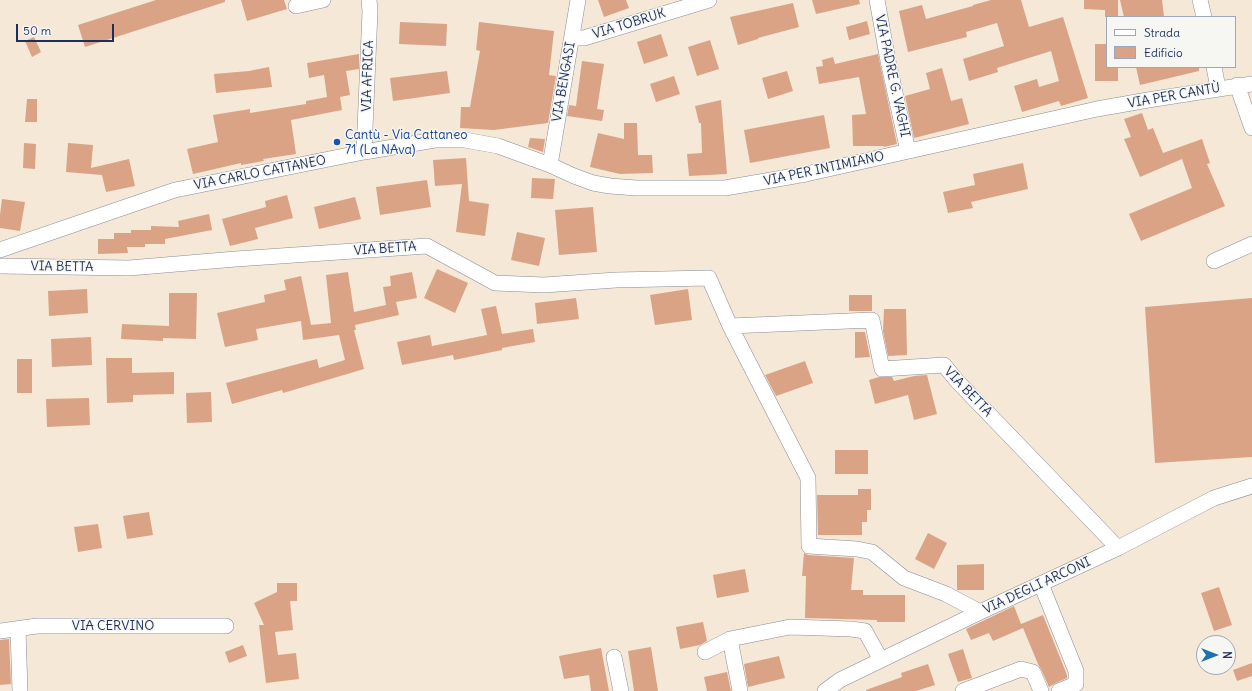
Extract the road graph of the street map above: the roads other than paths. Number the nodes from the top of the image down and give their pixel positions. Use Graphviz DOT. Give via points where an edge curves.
graph roads {
  1 [pos="323,0"];
  2 [pos="369,0"];
  3 [pos="578,0"];
  4 [pos="709,0"];
  5 [pos="876,0"];
  6 [pos="1200,0"];
  7 [pos="296,6"];
  8 [pos="1204,16"];
  9 [pos="572,38"];
  10 [pos="1214,68"];
  11 [pos="1245,84"];
  12 [pos="1218,88"];
  13 [pos="1097,109"];
  14 [pos="1252,128"];
  15 [pos="908,151"];
  16 [pos="364,152"];
  17 [pos="550,165"];
  18 [pos="1252,244"];
  19 [pos="0,250"];
  20 [pos="1214,261"];
  21 [pos="0,266"];
  22 [pos="730,326"];
  23 [pos="1252,486"];
  24 [pos="1118,548"];
  25 [pos="1041,584"];
  26 [pos="980,612"];
  27 [pos="226,626"];
  28 [pos="18,629"];
  29 [pos="0,631"];
  30 [pos="730,639"];
  31 [pos="705,652"];
  32 [pos="614,657"];
  33 [pos="881,660"];
  34 [pos="20,691"];
  35 [pos="621,691"];
  36 [pos="740,691"];
  37 [pos="825,691"];
  38 [pos="963,691"];
  39 [pos="1041,691"];
  40 [pos="1059,691"];
  1 -- 7 [label="street"];
  2 -- 16 [label="street, VIA AFRICA"];
  3 -- 9 [label="street, VIA BENGASI"];
  4 -- 9 [label="street, VIA TOBRUK" via="584,38"];
  5 -- 15 [label="street, VIA PADRE G. VAGHI"];
  6 -- 8 [label="street"];
  9 -- 17 [label="street, VIA BENGASI"];
  10 -- 12 [label="street"];
  11 -- 12 [label="street, VIA PER CANTÙ"];
  11 -- 14 [label="street"];
  12 -- 13 [label="street, VIA PER CANTÙ"];
  13 -- 15 [label="street, VIA PER INTIMIANO"];
  15 -- 17 [label="street, VIA PER INTIMIANO" via="806,174 725,188 610,186 593,183"];
  16 -- 17 [label="street, VIA CARLO CATTANEO" via="435,140 457,140 498,146"];
  16 -- 19 [label="street, VIA CARLO CATTANEO" via="175,190"];
  18 -- 20 [label="street"];
  21 -- 22 [label="street, VIA BETTA" via="129,268 428,246 495,283 544,285 709,278"];
  22 -- 24 [label="street, VIA BETTA" via="872,320 882,369 944,365"];
  22 -- 26 [label="street, VIA BETTA" via="808,478 809,546 872,552 904,578 946,594"];
  23 -- 24 [label="street, VIA DEGLI ARCONI" via="1214,498"];
  24 -- 25 [label="street, VIA DEGLI ARCONI"];
  25 -- 26 [label="street, VIA DEGLI ARCONI"];
  25 -- 40 [label="street" via="1076,671 1076,684"];
  26 -- 33 [label="street, VIA DEGLI ARCONI"];
  27 -- 28 [label="street, VIA CERVINO" via="37,626"];
  28 -- 29 [label="street, VIA CERVINO"];
  28 -- 34 [label="street"];
  30 -- 31 [label="street"];
  30 -- 33 [label="street" via="790,627 851,629 865,632"];
  30 -- 36 [label="street"];
  32 -- 35 [label="street"];
  33 -- 37 [label="street, VIA DEGLI ARCONI" via="840,680"];
  38 -- 39 [label="street" via="1021,669 1033,672"];
}
